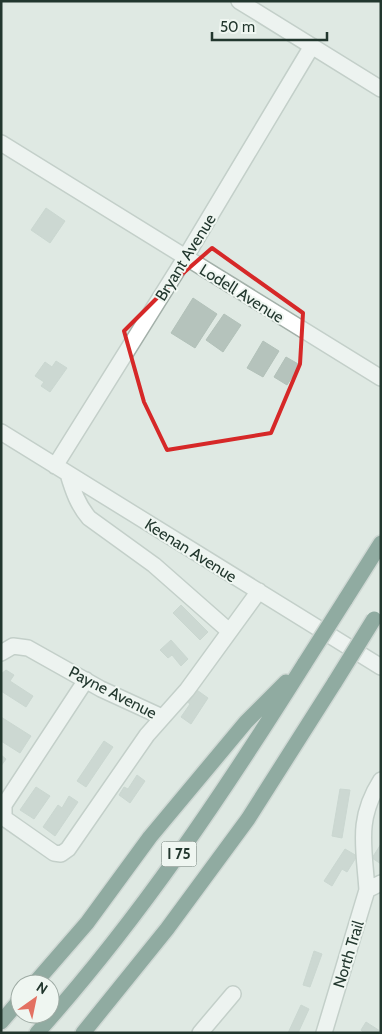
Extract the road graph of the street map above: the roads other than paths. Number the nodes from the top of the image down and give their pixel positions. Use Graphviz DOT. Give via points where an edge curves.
graph roads {
  1 [pos="239,1"];
  2 [pos="312,46"];
  3 [pos="381,89"];
  4 [pos="1,143"];
  5 [pos="186,258"];
  6 [pos="381,378"];
  7 [pos="1,432"];
  8 [pos="61,470"];
  9 [pos="381,543"];
  10 [pos="258,591"];
  11 [pos="378,614"];
  12 [pos="229,631"];
  13 [pos="1,653"];
  14 [pos="305,663"];
  15 [pos="381,667"];
  16 [pos="86,680"];
  17 [pos="162,717"];
  18 [pos="381,780"];
  19 [pos="381,883"];
  20 [pos="367,890"];
  21 [pos="43,974"];
  22 [pos="233,994"];
  23 [pos="10,1012"];
  24 [pos="1,1022"];
  25 [pos="37,1033"];
  26 [pos="83,1033"];
  27 [pos="200,1033"];
  28 [pos="324,1033"];
  1 -- 2 [label="street"];
  2 -- 3 [label="street"];
  2 -- 5 [label="street, Bryant Avenue"];
  4 -- 5 [label="street, Lodell Avenue"];
  5 -- 6 [label="street, Lodell Avenue"];
  5 -- 8 [label="street, Bryant Avenue"];
  7 -- 8 [label="street, Keenan Avenue"];
  8 -- 10 [label="street, Keenan Avenue"];
  8 -- 12 [label="street" via="89,518 154,565"];
  9 -- 14 [label="highway, I 75, bridge"];
  10 -- 12 [label="street, Payne Avenue"];
  10 -- 15 [label="street, Keenan Avenue"];
  11 -- 26 [label="highway, I 75, bridge" via="242,827 167,929"];
  12 -- 17 [label="street, Payne Avenue" via="187,690"];
  13 -- 16 [label="street, Payne Avenue" via="13,646 28,648"];
  14 -- 21 [label="highway" via="246,722"];
  14 -- 25 [label="highway, I 75" via="255,744 139,909"];
  16 -- 17 [label="street, Payne Avenue"];
  16 -- 17 [label="street" via="4,805 4,818 48,850 61,854 68,850"];
  18 -- 20 [label="street" via="370,797 362,824"];
  19 -- 20 [label="street"];
  20 -- 28 [label="street, North Trail"];
  22 -- 27 [label="street"];
  23 -- 24 [label="highway"];
}
